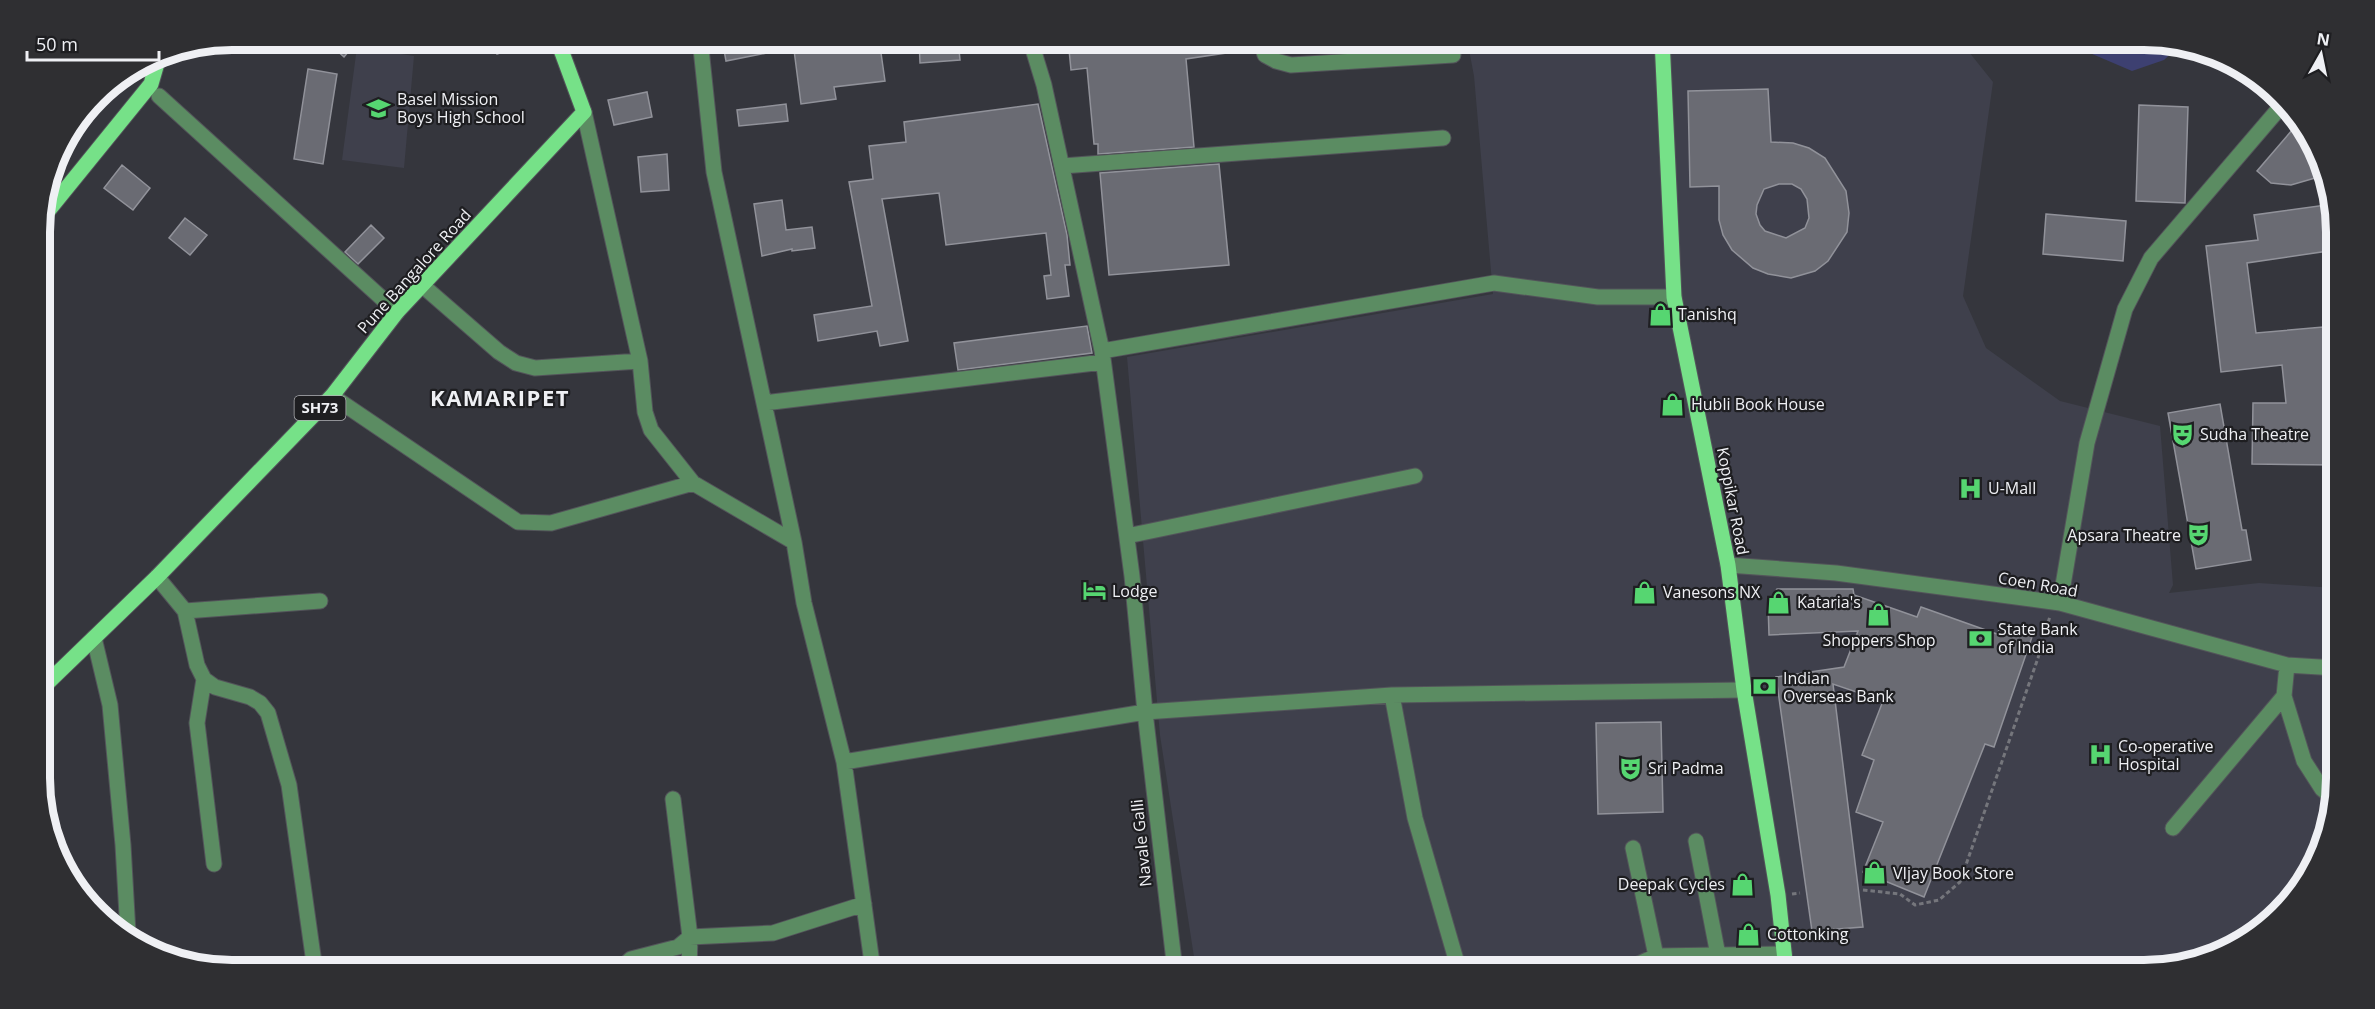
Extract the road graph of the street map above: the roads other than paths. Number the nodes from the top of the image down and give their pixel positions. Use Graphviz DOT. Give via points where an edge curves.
graph roads {
  1 [pos="561,49"];
  2 [pos="701,49"];
  3 [pos="1033,49"];
  4 [pos="1263,49"];
  5 [pos="1662,49"];
  6 [pos="1453,55"];
  7 [pos="156,66"];
  8 [pos="159,96"];
  9 [pos="2278,110"];
  10 [pos="584,112"];
  11 [pos="1443,138"];
  12 [pos="1062,166"];
  13 [pos="51,207"];
  14 [pos="423,286"];
  15 [pos="1674,297"];
  16 [pos="397,312"];
  17 [pos="1103,356"];
  18 [pos="640,361"];
  19 [pos="332,396"];
  20 [pos="764,403"];
  21 [pos="1415,476"];
  22 [pos="693,483"];
  23 [pos="1127,536"];
  24 [pos="794,542"];
  25 [pos="1728,565"];
  26 [pos="158,577"];
  27 [pos="320,601"];
  28 [pos="2057,603"];
  29 [pos="185,611"];
  30 [pos="94,638"];
  31 [pos="2287,666"];
  32 [pos="2326,668"];
  33 [pos="204,679"];
  34 [pos="50,680"];
  35 [pos="1744,690"];
  36 [pos="1392,695"];
  37 [pos="2284,696"];
  38 [pos="1145,712"];
  39 [pos="844,762"];
  40 [pos="2325,791"];
  41 [pos="673,799"];
  42 [pos="2173,828"];
  43 [pos="1696,841"];
  44 [pos="1633,848"];
  45 [pos="214,864"];
  46 [pos="864,904"];
  47 [pos="128,927"];
  48 [pos="690,937"];
  49 [pos="1784,954"];
  50 [pos="1718,955"];
  51 [pos="1656,956"];
  52 [pos="1456,959"];
  53 [pos="1649,959"];
  54 [pos="1784,959"];
  55 [pos="314,960"];
  56 [pos="630,960"];
  57 [pos="689,960"];
  58 [pos="872,960"];
  59 [pos="1174,960"];
  1 -- 10 [label="main road"];
  2 -- 20 [label="street" via="714,172"];
  3 -- 12 [label="street, Navale Galli"];
  4 -- 6 [label="street" via="1265,55 1291,65"];
  5 -- 15 [label="main road, Koppikar Road"];
  7 -- 13 [label="main road" via="151,84"];
  8 -- 16 [label="street"];
  9 -- 28 [label="street" via="2151,258 2125,309 2087,443"];
  10 -- 14 [label="main road, Pune Bangalore Road / SH73"];
  10 -- 18 [label="street"];
  11 -- 12 [label="street"];
  12 -- 17 [label="street, Navale Galli"];
  14 -- 16 [label="main road, Pune Bangalore Road / SH73"];
  14 -- 18 [label="street" via="516,363 535,368"];
  15 -- 17 [label="street" via="1598,297 1494,283"];
  15 -- 25 [label="main road, Koppikar Road"];
  16 -- 19 [label="main road, Pune Bangalore Road / SH73"];
  17 -- 20 [label="street"];
  17 -- 23 [label="street, Navale Galli"];
  18 -- 22 [label="street" via="645,412 651,430"];
  19 -- 22 [label="street" via="518,522 550,523"];
  19 -- 26 [label="main road, Pune Bangalore Road / SH73"];
  20 -- 24 [label="street"];
  21 -- 23 [label="street"];
  22 -- 24 [label="street"];
  23 -- 38 [label="street, Navale Galli"];
  24 -- 39 [label="street" via="804,603"];
  25 -- 28 [label="street, Coen Road" via="1836,573"];
  25 -- 35 [label="main road, Koppikar Road"];
  26 -- 29 [label="street"];
  26 -- 30 [label="main road, Pune Bangalore Road / SH73"];
  27 -- 29 [label="street"];
  28 -- 31 [label="street, Coen Road"];
  29 -- 33 [label="street"];
  30 -- 34 [label="main road, Pune Bangalore Road / SH73"];
  30 -- 47 [label="street" via="110,705"];
  31 -- 32 [label="street, Coen Road"];
  31 -- 37 [label="street"];
  33 -- 45 [label="street" via="196,723"];
  33 -- 55 [label="street" via="215,687 260,703 268,713 289,785"];
  35 -- 36 [label="street"];
  35 -- 49 [label="main road, Koppikar Road"];
  36 -- 38 [label="street"];
  36 -- 52 [label="street" via="1415,818"];
  37 -- 40 [label="street" via="2304,761"];
  37 -- 42 [label="street"];
  38 -- 39 [label="street"];
  38 -- 59 [label="street, Navale Galli"];
  39 -- 46 [label="street"];
  41 -- 48 [label="street"];
  43 -- 50 [label="street"];
  44 -- 51 [label="street"];
  46 -- 48 [label="street" via="773,933"];
  46 -- 58 [label="street"];
  48 -- 56 [label="street" via="678,947"];
  48 -- 57 [label="street"];
  49 -- 50 [label="street"];
  49 -- 54 [label="main road, Koppikar Road"];
  50 -- 51 [label="street"];
  51 -- 53 [label="street"];
}
